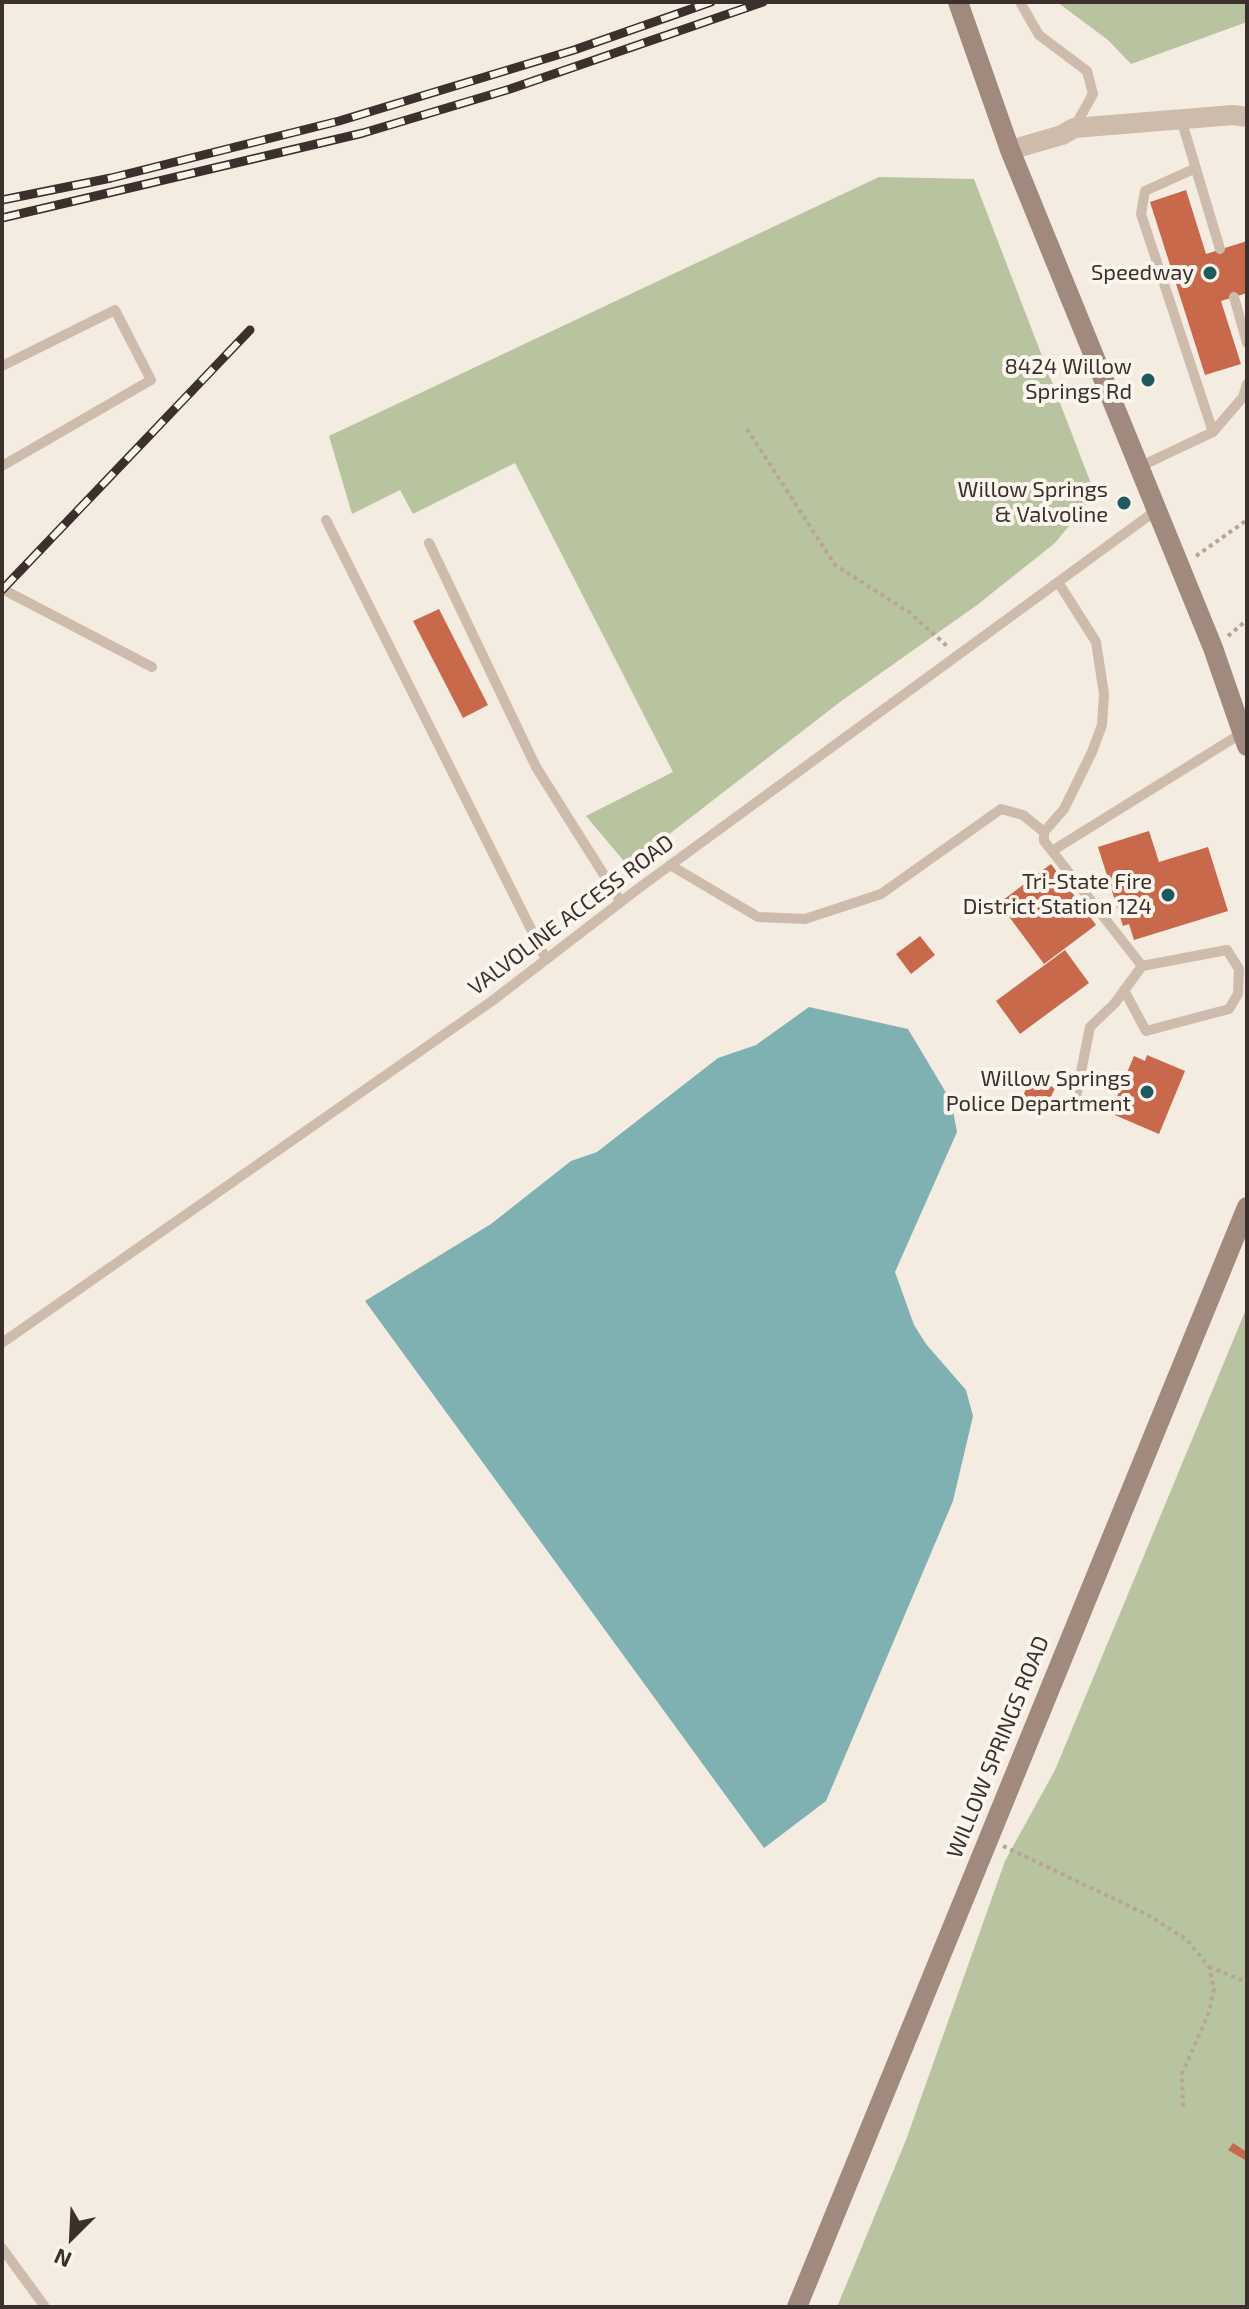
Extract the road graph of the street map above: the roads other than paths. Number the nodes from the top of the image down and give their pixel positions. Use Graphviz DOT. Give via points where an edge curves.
graph roads {
  1 [pos="958,2"];
  2 [pos="1020,2"];
  3 [pos="1247,117"];
  4 [pos="1181,119"];
  5 [pos="1074,128"];
  6 [pos="1010,150"];
  7 [pos="1196,168"];
  8 [pos="1220,249"];
  9 [pos="1234,297"];
  10 [pos="1247,343"];
  11 [pos="2,366"];
  12 [pos="1247,384"];
  13 [pos="1213,432"];
  14 [pos="2,466"];
  15 [pos="1139,467"];
  16 [pos="1158,509"];
  17 [pos="326,520"];
  18 [pos="429,543"];
  19 [pos="1058,582"];
  20 [pos="2,589"];
  21 [pos="152,667"];
  22 [pos="1245,739"];
  23 [pos="1044,832"];
  24 [pos="1052,851"];
  25 [pos="670,865"];
  26 [pos="621,902"];
  27 [pos="546,959"];
  28 [pos="1142,966"];
  29 [pos="1124,990"];
  30 [pos="1075,1102"];
  31 [pos="1247,1207"];
  32 [pos="2,1343"];
  33 [pos="2,2248"];
  34 [pos="45,2307"];
  35 [pos="797,2307"];
  1 -- 6 [label="main road"];
  2 -- 5 [label="lane" via="1039,35 1087,71 1093,94"];
  3 -- 4 [label="street"];
  4 -- 5 [label="street"];
  4 -- 7 [label="lane"];
  5 -- 6 [label="street"];
  6 -- 15 [label="main road"];
  7 -- 8 [label="lane"];
  7 -- 13 [label="lane" via="1145,191 1141,214"];
  9 -- 10 [label="lane"];
  11 -- 14 [label="lane" via="115,310 151,380"];
  12 -- 13 [label="lane" via="1243,397"];
  13 -- 15 [label="lane"];
  15 -- 16 [label="main road"];
  16 -- 19 [label="lane, VALVOLINE ACCESS ROAD"];
  16 -- 22 [label="main road"];
  17 -- 27 [label="lane"];
  18 -- 26 [label="lane" via="536,767"];
  19 -- 23 [label="lane" via="1096,642 1104,694 1102,725 1092,752 1064,809"];
  19 -- 25 [label="lane, VALVOLINE ACCESS ROAD"];
  20 -- 21 [label="lane"];
  22 -- 24 [label="lane"];
  23 -- 24 [label="lane"];
  23 -- 25 [label="lane" via="1023,815 1001,809 881,894 805,919 758,917"];
  24 -- 28 [label="lane"];
  25 -- 26 [label="lane, VALVOLINE ACCESS ROAD"];
  26 -- 27 [label="lane, VALVOLINE ACCESS ROAD"];
  27 -- 32 [label="lane, VALVOLINE ACCESS ROAD"];
  28 -- 29 [label="lane"];
  28 -- 29 [label="lane" via="1227,950 1239,969 1238,994 1229,1009 1146,1031"];
  29 -- 30 [label="lane" via="1090,1027"];
  31 -- 35 [label="main road, WILLOW SPRINGS ROAD"];
  33 -- 34 [label="lane"];
}
